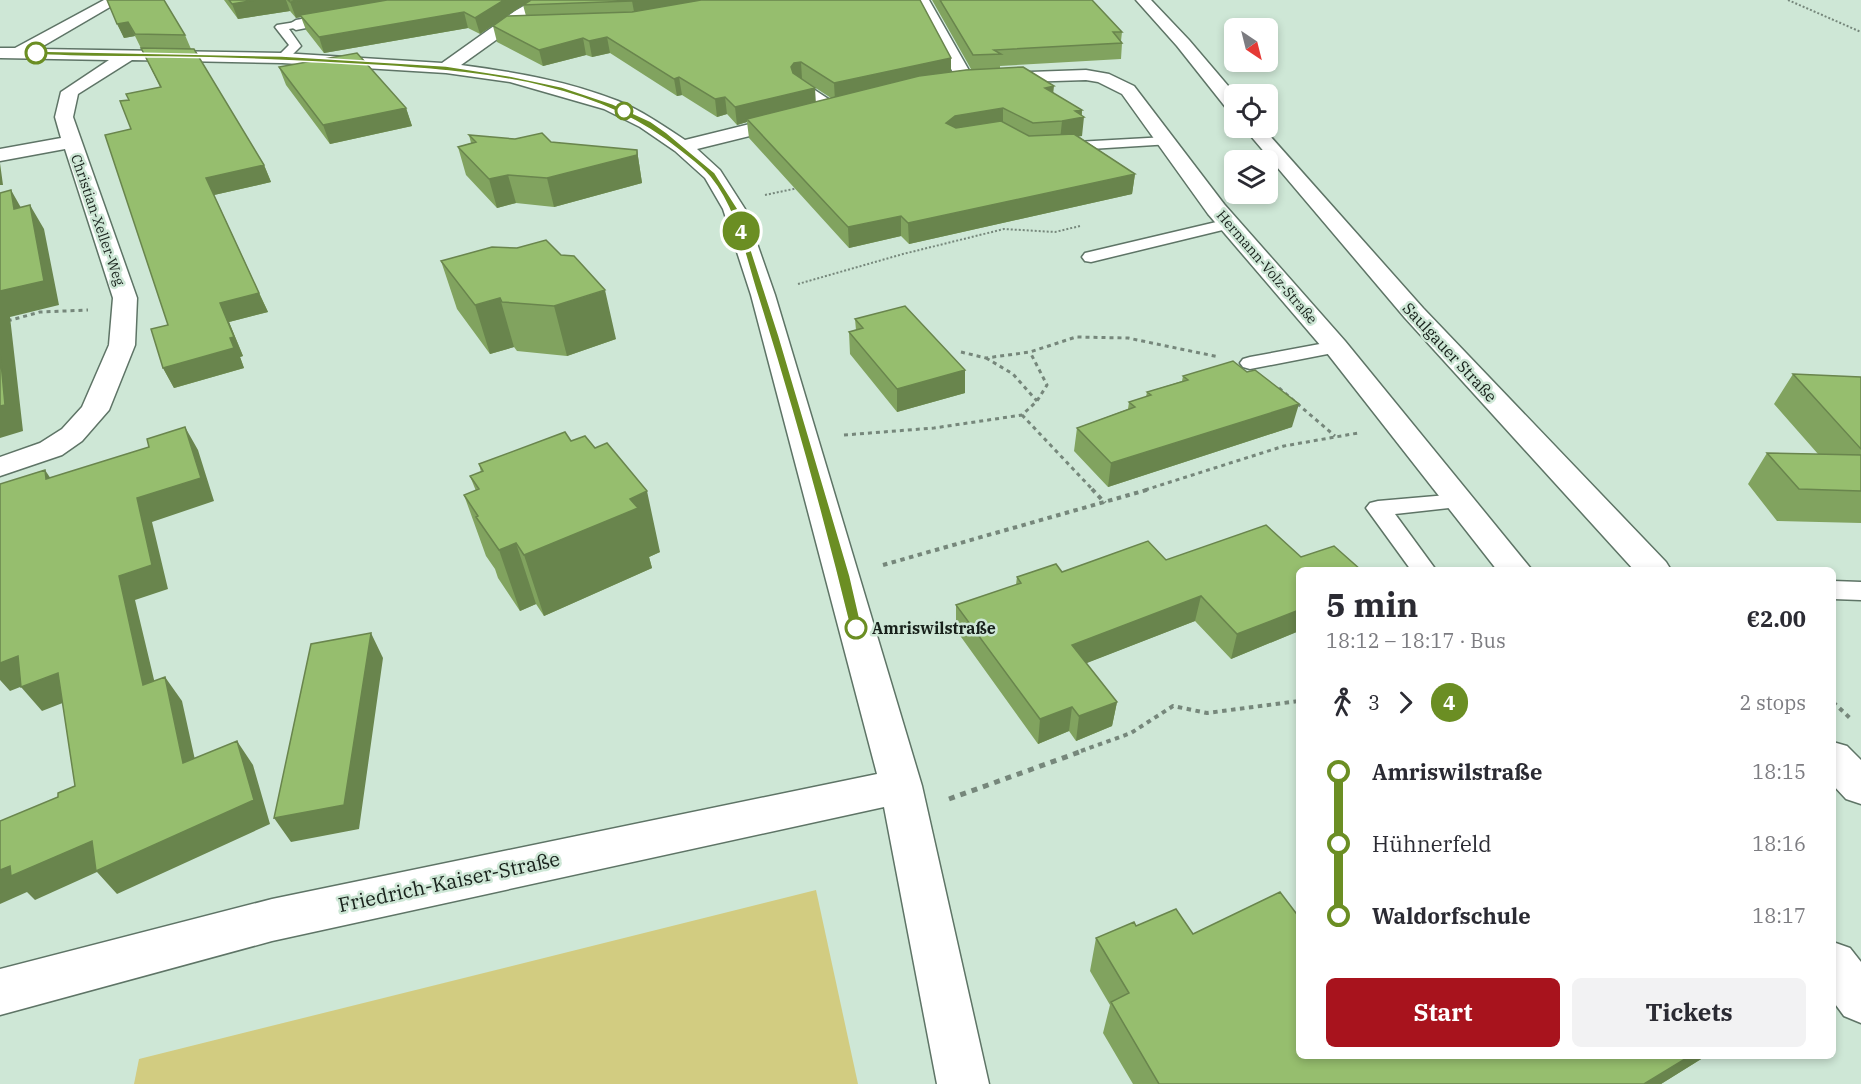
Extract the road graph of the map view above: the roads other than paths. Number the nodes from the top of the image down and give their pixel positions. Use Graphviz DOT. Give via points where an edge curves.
graph roads {
  1 [pos="115,0"];
  2 [pos="545,0"];
  3 [pos="922,0"];
  4 [pos="1143,0"];
  5 [pos="364,13"];
  6 [pos="296,25"];
  7 [pos="524,26"];
  8 [pos="502,27"];
  9 [pos="9,52"];
  10 [pos="130,54"];
  11 [pos="282,57"];
  12 [pos="446,68"];
  13 [pos="801,85"];
  14 [pos="1224,93"];
  15 [pos="857,103"];
  16 [pos="834,109"];
  17 [pos="1262,138"];
  18 [pos="1166,141"];
  19 [pos="71,142"];
  20 [pos="682,147"];
  21 [pos="1038,148"];
  22 [pos="0,155"];
  23 [pos="1229,224"];
  24 [pos="1091,257"];
  25 [pos="1336,347"];
  26 [pos="1250,363"];
  27 [pos="0,467"];
  28 [pos="1460,501"];
  29 [pos="1422,567"];
  30 [pos="1513,567"];
  31 [pos="1651,567"];
  32 [pos="1836,590"];
  33 [pos="1861,591"];
  34 [pos="1836,761"];
  35 [pos="1861,788"];
  36 [pos="904,800"];
  37 [pos="1836,968"];
  38 [pos="0,992"];
  39 [pos="1861,999"];
  40 [pos="963,1084"];
  1 -- 9 [label="street"];
  2 -- 8 [label="street"];
  3 -- 18 [label="street, Hermann-Volz-Straße" via="957,81 1086,75 1103,78 1128,90"];
  4 -- 14 [label="street"];
  5 -- 6 [label="street"];
  6 -- 11 [label="lane" via="281,27 295,46"];
  7 -- 8 [label="lane"];
  8 -- 12 [label="street"];
  9 -- 10 [label="street"];
  10 -- 11 [label="street"];
  10 -- 19 [label="street, Christian-Xeller-Weg" via="70,92 64,117"];
  11 -- 12 [label="street"];
  12 -- 20 [label="street" via="530,82 611,105"];
  13 -- 16 [label="lane"];
  15 -- 16 [label="street"];
  16 -- 20 [label="street"];
  17 -- 31 [label="street, Saulgauer Straße" via="1414,313"];
  18 -- 21 [label="lane"];
  18 -- 23 [label="street, Hermann-Volz-Straße"];
  19 -- 22 [label="street"];
  19 -- 27 [label="street, Christian-Xeller-Weg" via="124,302 122,345 95,410 72,435 51,449"];
  20 -- 36 [label="street" via="712,174 734,209 763,295 844,576"];
  23 -- 24 [label="lane"];
  23 -- 25 [label="street, Hermann-Volz-Straße"];
  25 -- 26 [label="lane"];
  25 -- 28 [label="street, Hermann-Volz-Straße"];
  28 -- 29 [label="lane" via="1378,508"];
  28 -- 30 [label="street, Hermann-Volz-Straße"];
  32 -- 33 [label="lane"];
  34 -- 35 [label="street"];
  36 -- 38 [label="street, Friedrich-Kaiser-Straße" via="272,920"];
  36 -- 40 [label="street"];
  37 -- 39 [label="street"];
}
